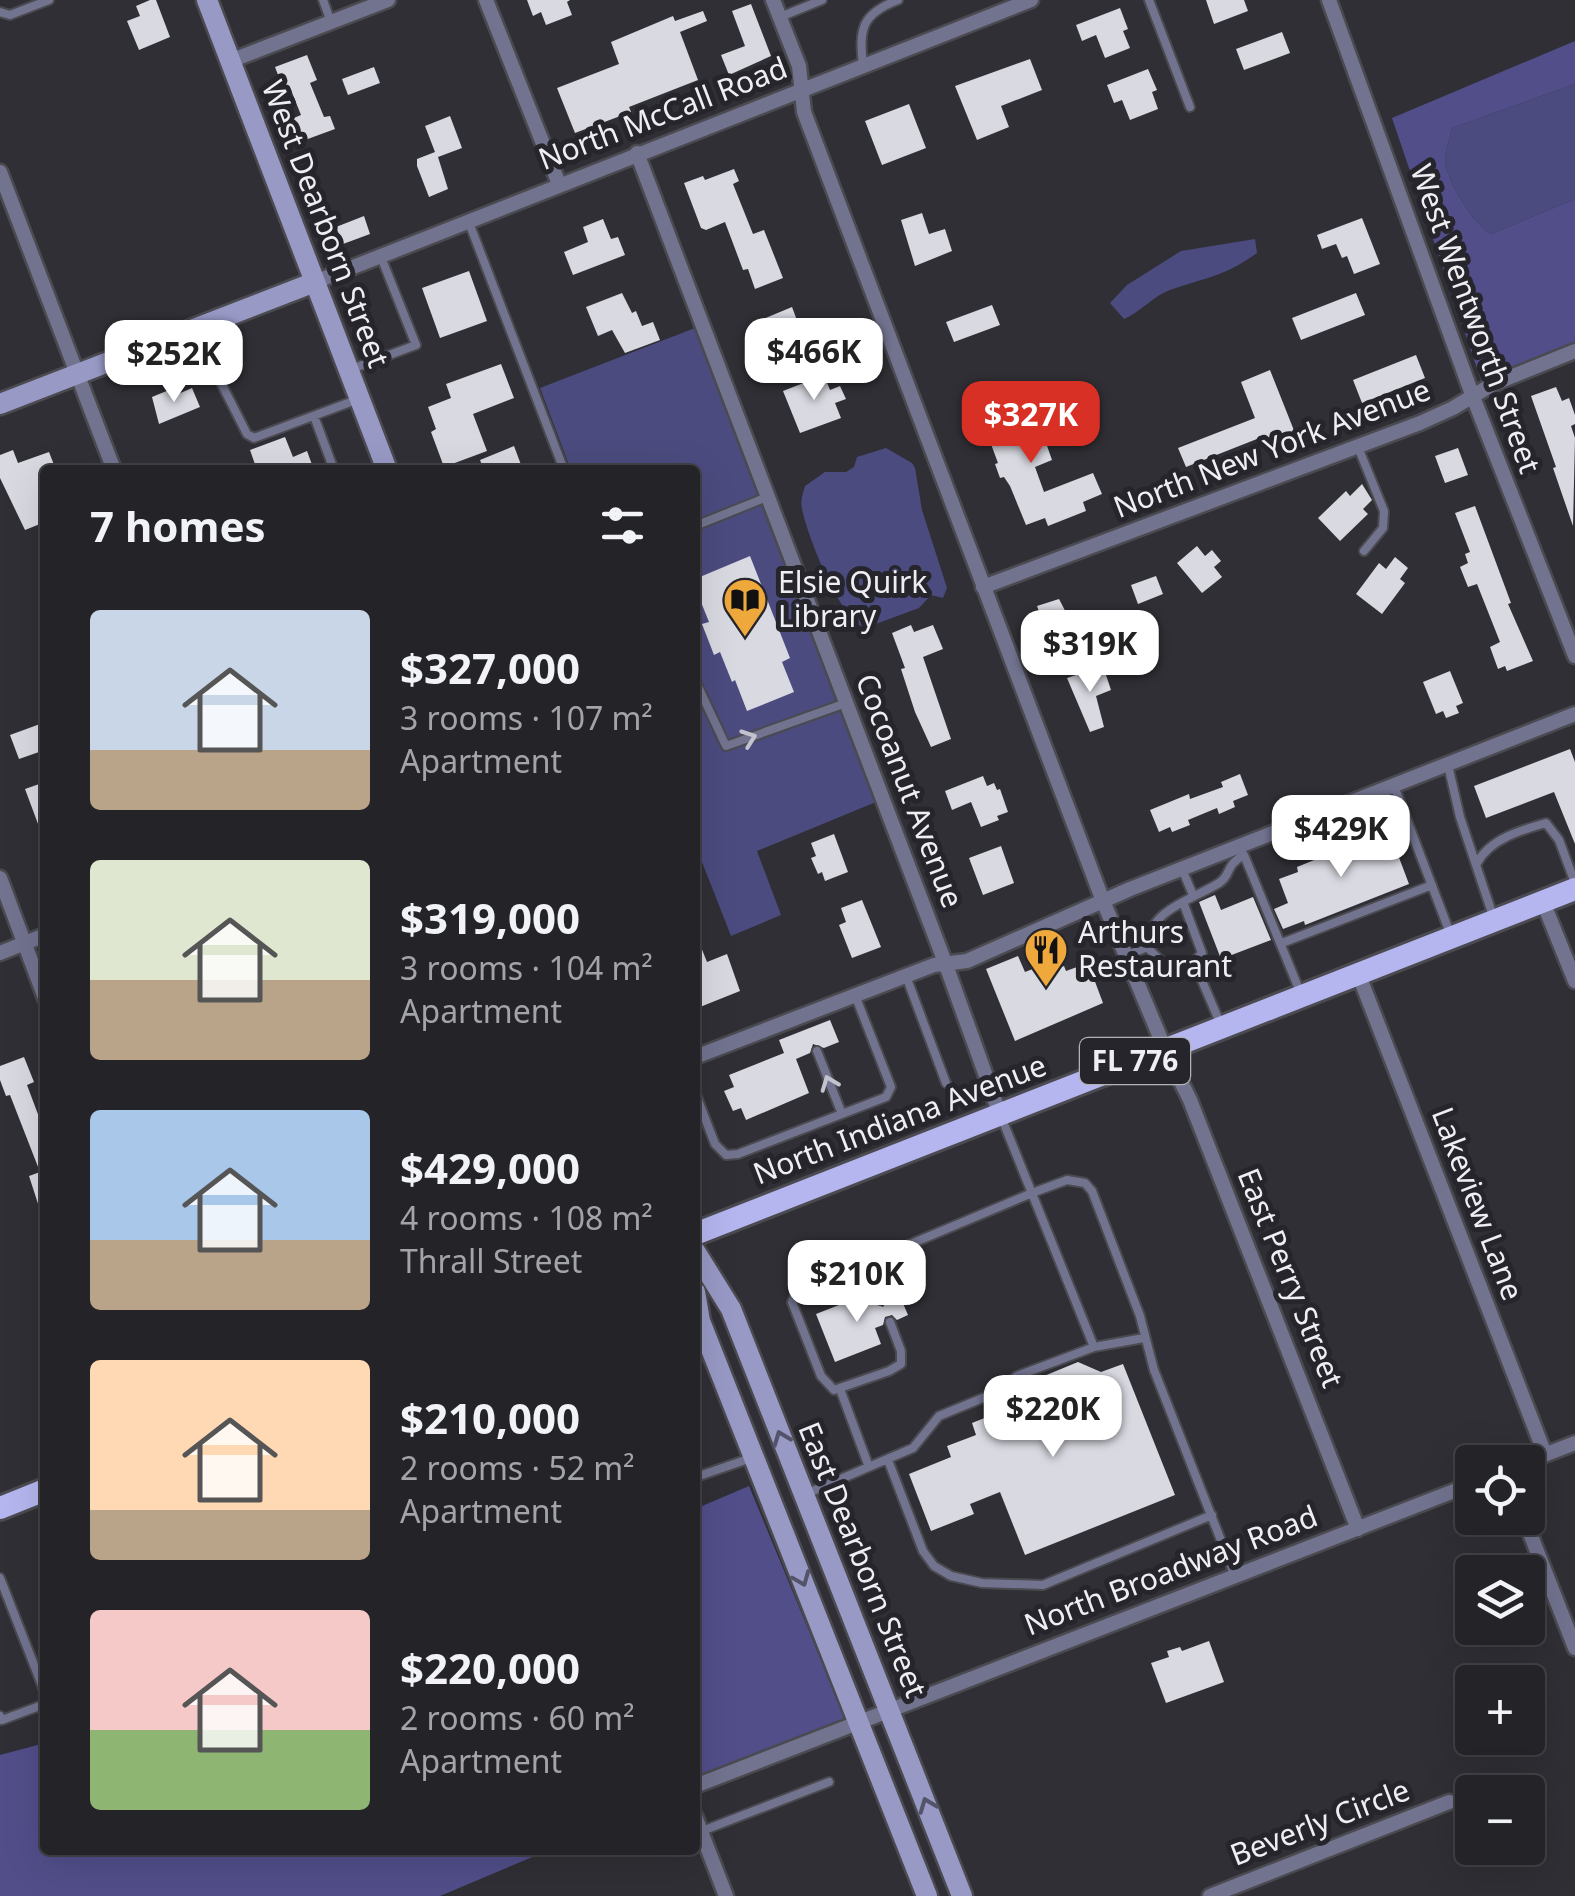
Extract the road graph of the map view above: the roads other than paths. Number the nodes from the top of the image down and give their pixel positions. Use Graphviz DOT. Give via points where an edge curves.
graph roads {
  1 [pos="49,0"];
  2 [pos="207,0"];
  3 [pos="323,0"];
  4 [pos="388,0"];
  5 [pos="486,0"];
  6 [pos="774,0"];
  7 [pos="822,0"];
  8 [pos="898,0"];
  9 [pos="1032,0"];
  10 [pos="1149,0"];
  11 [pos="1329,0"];
  12 [pos="0,12"];
  13 [pos="780,17"];
  14 [pos="331,22"];
  15 [pos="230,61"];
  16 [pos="863,66"];
  17 [pos="801,90"];
  18 [pos="1190,107"];
  19 [pos="636,154"];
  20 [pos="0,172"];
  21 [pos="558,184"];
  22 [pos="468,220"];
  23 [pos="380,255"];
  24 [pos="315,282"];
  25 [pos="193,329"];
  26 [pos="1575,351"];
  27 [pos="349,370"];
  28 [pos="78,373"];
  29 [pos="1473,397"];
  30 [pos="360,398"];
  31 [pos="0,404"];
  32 [pos="314,416"];
  33 [pos="1358,447"];
  34 [pos="112,465"];
  35 [pos="332,465"];
  36 [pos="385,465"];
  37 [pos="562,465"];
  38 [pos="768,497"];
  39 [pos="700,524"];
  40 [pos="1364,551"];
  41 [pos="984,587"];
  42 [pos="1575,656"];
  43 [pos="700,691"];
  44 [pos="846,702"];
  45 [pos="1575,714"];
  46 [pos="1448,764"];
  47 [pos="1394,786"];
  48 [pos="1242,851"];
  49 [pos="1477,863"];
  50 [pos="1182,869"];
  51 [pos="0,878"];
  52 [pos="1432,885"];
  53 [pos="1575,886"];
  54 [pos="1193,896"];
  55 [pos="1102,900"];
  56 [pos="1182,902"];
  57 [pos="1543,902"];
  58 [pos="1495,920"];
  59 [pos="40,937"];
  60 [pos="1452,937"];
  61 [pos="24,943"];
  62 [pos="1282,943"];
  63 [pos="1147,947"];
  64 [pos="0,953"];
  65 [pos="1126,956"];
  66 [pos="1194,962"];
  67 [pos="946,966"];
  68 [pos="1358,973"];
  69 [pos="906,976"];
  70 [pos="1575,982"];
  71 [pos="40,985"];
  72 [pos="855,996"];
  73 [pos="1302,996"];
  74 [pos="1222,1028"];
  75 [pos="817,1050"];
  76 [pos="1165,1050"];
  77 [pos="700,1055"];
  78 [pos="946,1083"];
  79 [pos="700,1104"];
  80 [pos="999,1112"];
  81 [pos="842,1114"];
  82 [pos="1032,1193"];
  83 [pos="700,1232"];
  84 [pos="700,1259"];
  85 [pos="866,1263"];
  86 [pos="881,1300"];
  87 [pos="700,1321"];
  88 [pos="890,1322"];
  89 [pos="1144,1338"];
  90 [pos="1094,1347"];
  91 [pos="840,1389"];
  92 [pos="1575,1443"];
  93 [pos="1542,1445"];
  94 [pos="1545,1454"];
  95 [pos="754,1457"];
  96 [pos="888,1460"];
  97 [pos="869,1466"];
  98 [pos="700,1473"];
  99 [pos="1455,1491"];
  100 [pos="40,1492"];
  101 [pos="804,1495"];
  102 [pos="0,1508"];
  103 [pos="1212,1515"];
  104 [pos="1358,1529"];
  105 [pos="1531,1535"];
  106 [pos="1235,1576"];
  107 [pos="0,1578"];
  108 [pos="1575,1648"];
  109 [pos="40,1679"];
  110 [pos="40,1706"];
  111 [pos="890,1709"];
  112 [pos="0,1716"];
  113 [pos="858,1721"];
  114 [pos="828,1782"];
  115 [pos="700,1784"];
  116 [pos="1449,1802"];
  117 [pos="701,1832"];
  118 [pos="722,1895"];
  119 [pos="927,1896"];
  120 [pos="962,1896"];
  121 [pos="1210,1896"];
  1 -- 12 [label="lane" via="10,15"];
  2 -- 15 [label="main road, West Dearborn Street"];
  3 -- 14 [label="lane"];
  4 -- 14 [label="street"];
  5 -- 21 [label="street"];
  6 -- 13 [label="street, East Perry Street"];
  7 -- 13 [label="lane"];
  8 -- 16 [label="lane" via="864,24"];
  9 -- 16 [label="street, North McCall Road"];
  10 -- 18 [label="lane"];
  11 -- 29 [label="street, West Wentworth Street"];
  13 -- 17 [label="street, East Perry Street"];
  14 -- 15 [label="street"];
  15 -- 24 [label="main road, West Dearborn Street"];
  16 -- 17 [label="street, North McCall Road"];
  17 -- 19 [label="street, North McCall Road"];
  17 -- 41 [label="street, East Perry Street"];
  19 -- 21 [label="street, North McCall Road"];
  19 -- 38 [label="street, Cocoanut Avenue"];
  20 -- 28 [label="street"];
  21 -- 22 [label="street, North McCall Road"];
  22 -- 23 [label="street, North McCall Road"];
  22 -- 37 [label="lane"];
  23 -- 24 [label="street, North McCall Road"];
  23 -- 27 [label="lane" via="416,345"];
  24 -- 25 [label="main road"];
  24 -- 27 [label="main road, West Dearborn Street"];
  25 -- 28 [label="main road"];
  25 -- 32 [label="lane" via="247,434 254,438"];
  26 -- 29 [label="street, North New York Avenue"];
  27 -- 30 [label="main road, West Dearborn Street"];
  28 -- 31 [label="main road"];
  28 -- 34 [label="street"];
  29 -- 33 [label="street, North New York Avenue"];
  29 -- 42 [label="street, West Wentworth Street"];
  30 -- 32 [label="lane"];
  30 -- 36 [label="main road, West Dearborn Street"];
  32 -- 35 [label="lane"];
  33 -- 40 [label="lane" via="1384,512 1382,528"];
  33 -- 41 [label="street, North New York Avenue"];
  38 -- 39 [label="lane"];
  38 -- 44 [label="street, Cocoanut Avenue"];
  41 -- 55 [label="street, East Perry Street"];
  43 -- 44 [label="lane, one-way" via="726,746"];
  44 -- 67 [label="street, Cocoanut Avenue"];
  45 -- 46 [label="street"];
  46 -- 47 [label="street"];
  46 -- 49 [label="lane"];
  47 -- 48 [label="street"];
  47 -- 52 [label="lane"];
  48 -- 50 [label="street"];
  48 -- 54 [label="lane" via="1224,880"];
  48 -- 62 [label="lane"];
  49 -- 53 [label="lane" via="1496,843 1546,823"];
  49 -- 58 [label="lane"];
  50 -- 54 [label="lane"];
  50 -- 55 [label="street"];
  51 -- 61 [label="street"];
  52 -- 60 [label="lane"];
  52 -- 62 [label="lane"];
  53 -- 57 [label="main road, North Indiana Avenue / FL 776"];
  54 -- 56 [label="lane"];
  55 -- 65 [label="street, East Perry Street"];
  55 -- 67 [label="street"];
  56 -- 63 [label="lane" via="1153,923"];
  56 -- 66 [label="lane" via="1202,953"];
  57 -- 58 [label="main road, North Indiana Avenue / FL 776"];
  57 -- 70 [label="street"];
  58 -- 60 [label="main road, North Indiana Avenue / FL 776"];
  59 -- 61 [label="street"];
  60 -- 68 [label="main road, North Indiana Avenue / FL 776"];
  61 -- 64 [label="street"];
  61 -- 71 [label="street"];
  62 -- 73 [label="lane"];
  63 -- 65 [label="lane"];
  63 -- 66 [label="lane" via="1167,967"];
  65 -- 76 [label="street, East Perry Street"];
  66 -- 74 [label="lane"];
  67 -- 69 [label="street"];
  67 -- 80 [label="street, Cocoanut Avenue"];
  68 -- 73 [label="main road, North Indiana Avenue / FL 776"];
  68 -- 93 [label="street, Lakeview Lane"];
  69 -- 72 [label="street"];
  69 -- 78 [label="lane"];
  72 -- 77 [label="street" via="805,1022"];
  72 -- 81 [label="lane" via="891,1092"];
  73 -- 74 [label="main road, North Indiana Avenue / FL 776"];
  74 -- 76 [label="main road, North Indiana Avenue / FL 776"];
  81 -- 75 [label="lane, one-way"];
  76 -- 80 [label="main road, North Indiana Avenue / FL 776"];
  76 -- 104 [label="street, East Perry Street"];
  79 -- 81 [label="lane" via="719,1151 738,1154"];
  80 -- 82 [label="lane"];
  80 -- 83 [label="main road, North Indiana Avenue / FL 776"];
  82 -- 85 [label="lane"];
  82 -- 89 [label="lane" via="1078,1179 1092,1191"];
  82 -- 90 [label="lane"];
  101 -- 84 [label="main road, East Dearborn Street, one-way" via="731,1309"];
  85 -- 86 [label="lane"];
  85 -- 91 [label="lane" via="806,1288 792,1302 822,1378"];
  87 -- 95 [label="main road, East Dearborn Street"];
  88 -- 91 [label="lane" via="901,1364"];
  89 -- 90 [label="lane"];
  89 -- 103 [label="lane"];
  90 -- 96 [label="lane" via="942,1414 914,1448"];
  91 -- 97 [label="lane"];
  92 -- 94 [label="street"];
  95 -- 98 [label="lane"];
  95 -- 113 [label="main road, East Dearborn Street, one-way"];
  96 -- 97 [label="lane"];
  96 -- 103 [label="lane" via="934,1566 982,1583 1042,1585"];
  97 -- 101 [label="lane"];
  99 -- 104 [label="street, North Broadway Road"];
  100 -- 102 [label="main road"];
  101 -- 111 [label="main road, East Dearborn Street"];
  103 -- 106 [label="lane"];
  104 -- 106 [label="street, North Broadway Road"];
  105 -- 108 [label="street"];
  106 -- 111 [label="street, North Broadway Road"];
  107 -- 109 [label="lane"];
  110 -- 112 [label="lane"];
  111 -- 113 [label="street, North Broadway Road"];
  120 -- 111 [label="main road, East Dearborn Street, one-way"];
  113 -- 115 [label="street, North Broadway Road"];
  113 -- 119 [label="main road, East Dearborn Street"];
  114 -- 117 [label="lane"];
  116 -- 121 [label="street, Beverly Circle"];
  117 -- 118 [label="street"];
}
